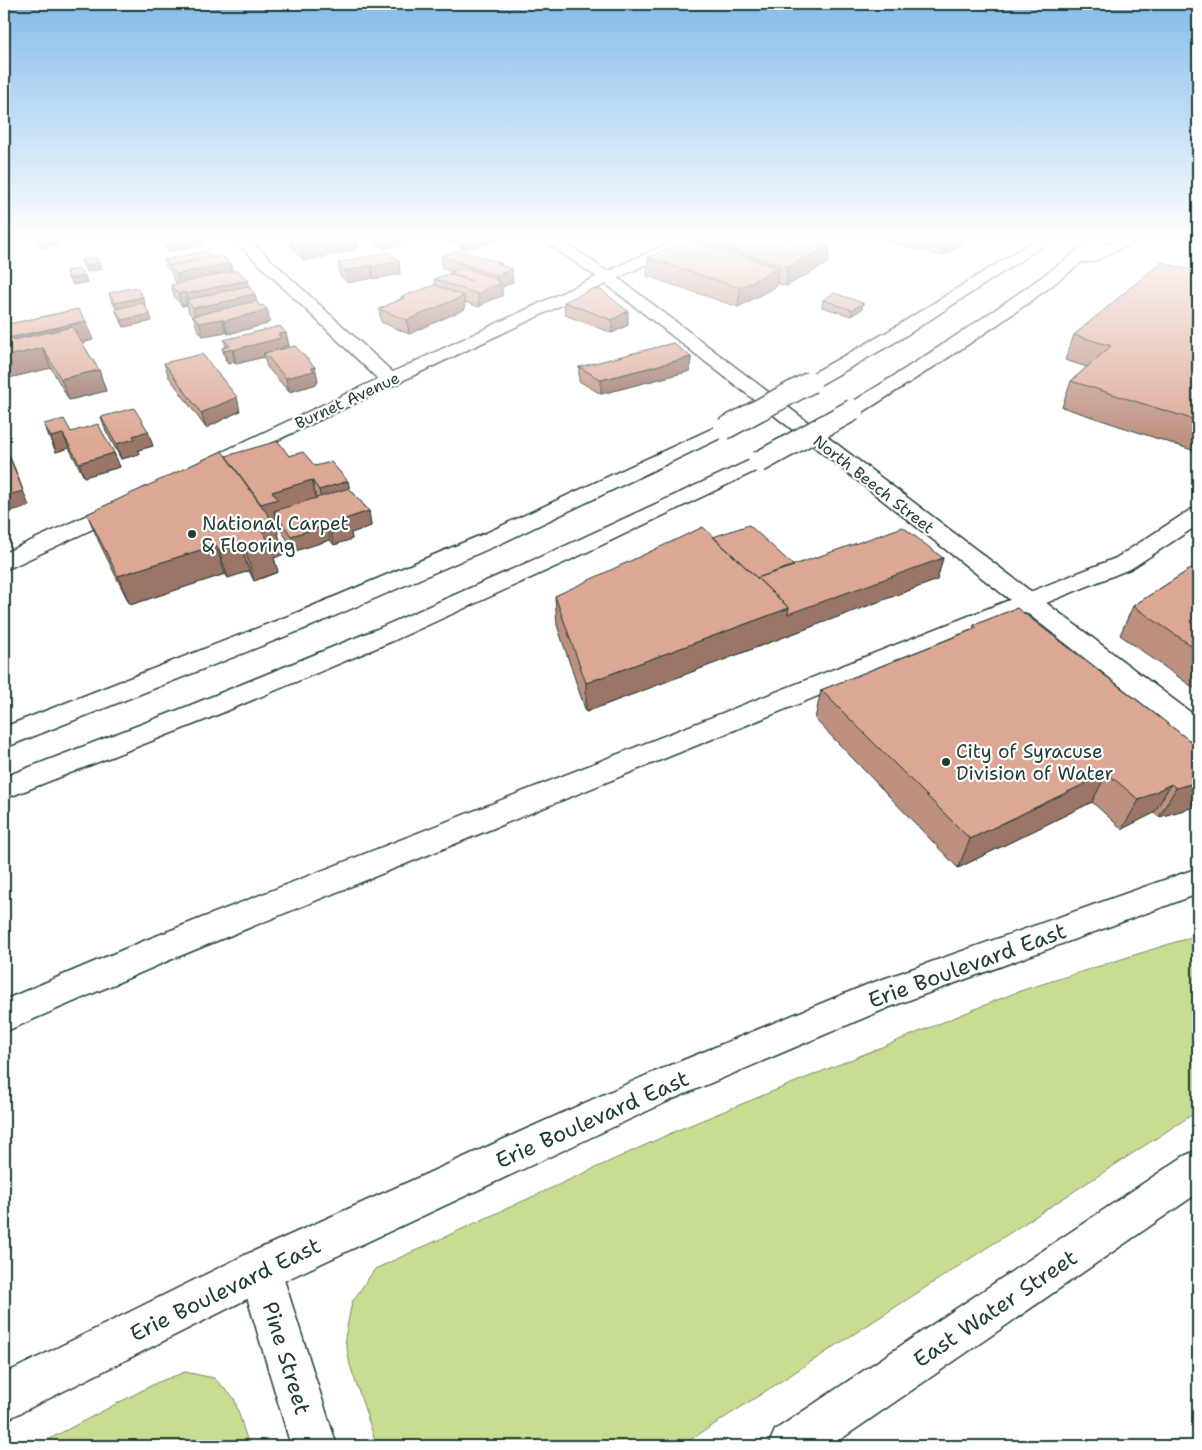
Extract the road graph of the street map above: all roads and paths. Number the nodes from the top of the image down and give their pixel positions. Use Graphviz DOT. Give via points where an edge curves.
graph roads {
  1 [pos="311,306"];
  2 [pos="547,306"];
  3 [pos="644,306"];
  4 [pos="940,306"];
  5 [pos="1014,306"];
  6 [pos="390,380"];
  7 [pos="184,477"];
  8 [pos="139,498"];
  9 [pos="1198,515"];
  10 [pos="4,562"];
  11 [pos="1027,602"];
  12 [pos="1198,732"];
  13 [pos="4,738"];
  14 [pos="4,788"];
  15 [pos="1198,881"];
  16 [pos="4,1016"];
  17 [pos="1198,1170"];
  18 [pos="260,1270"];
  19 [pos="4,1398"];
  20 [pos="314,1446"];
  21 [pos="791,1446"];
  1 -- 6 [label="main road"];
  2 -- 6 [label="main road, Burnet Avenue"];
  3 -- 11 [label="main road, North Beech Street"];
  4 -- 13 [label="main road, bridge" via="892,336 724,428 494,538 306,619"];
  5 -- 14 [label="main road, bridge" via="964,341 853,410 759,462 559,558 141,737"];
  6 -- 7 [label="main road, Burnet Avenue"];
  8 -- 10 [label="main road"];
  9 -- 11 [label="main road" via="1124,563"];
  11 -- 12 [label="main road, North Beech Street"];
  11 -- 16 [label="main road" via="158,950"];
  15 -- 18 [label="main road, Erie Boulevard East" via="878,996 696,1072"];
  17 -- 21 [label="main road, East Water Street"];
  18 -- 19 [label="main road, Erie Boulevard East"];
  18 -- 20 [label="main road, Pine Street"];
}
